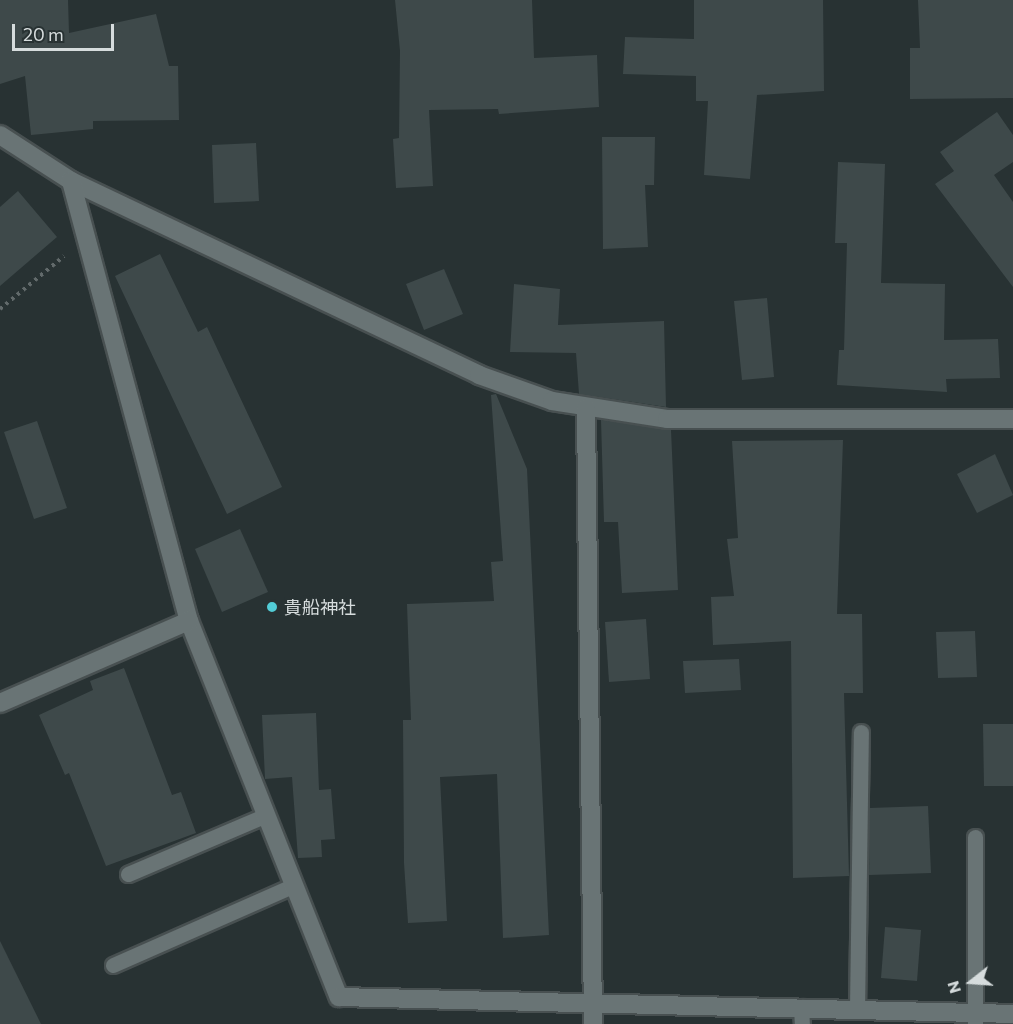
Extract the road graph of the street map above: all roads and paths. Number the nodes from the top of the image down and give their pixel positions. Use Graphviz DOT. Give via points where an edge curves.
graph roads {
  1 [pos="0,135"];
  2 [pos="71,181"];
  3 [pos="85,238"];
  4 [pos="0,309"];
  5 [pos="586,408"];
  6 [pos="1013,419"];
  7 [pos="189,621"];
  8 [pos="0,703"];
  9 [pos="861,732"];
  10 [pos="266,815"];
  11 [pos="975,837"];
  12 [pos="128,874"];
  13 [pos="294,885"];
  14 [pos="112,964"];
  15 [pos="592,1000"];
  16 [pos="857,1010"];
  17 [pos="1013,1014"];
  18 [pos="802,1016"];
  19 [pos="975,1019"];
  20 [pos="593,1024"];
  1 -- 2 [label="street"];
  2 -- 3 [label="street"];
  2 -- 5 [label="street" via="479,375"];
  3 -- 4 [label="path"];
  3 -- 7 [label="street"];
  5 -- 6 [label="street" via="667,419"];
  5 -- 15 [label="street"];
  7 -- 8 [label="street"];
  7 -- 10 [label="street"];
  9 -- 16 [label="lane"];
  10 -- 12 [label="lane"];
  10 -- 13 [label="street"];
  11 -- 19 [label="lane"];
  13 -- 14 [label="lane"];
  13 -- 15 [label="street" via="339,997"];
  15 -- 18 [label="street"];
  15 -- 20 [label="street"];
  16 -- 18 [label="street"];
  16 -- 19 [label="street"];
  17 -- 19 [label="street"];
}
